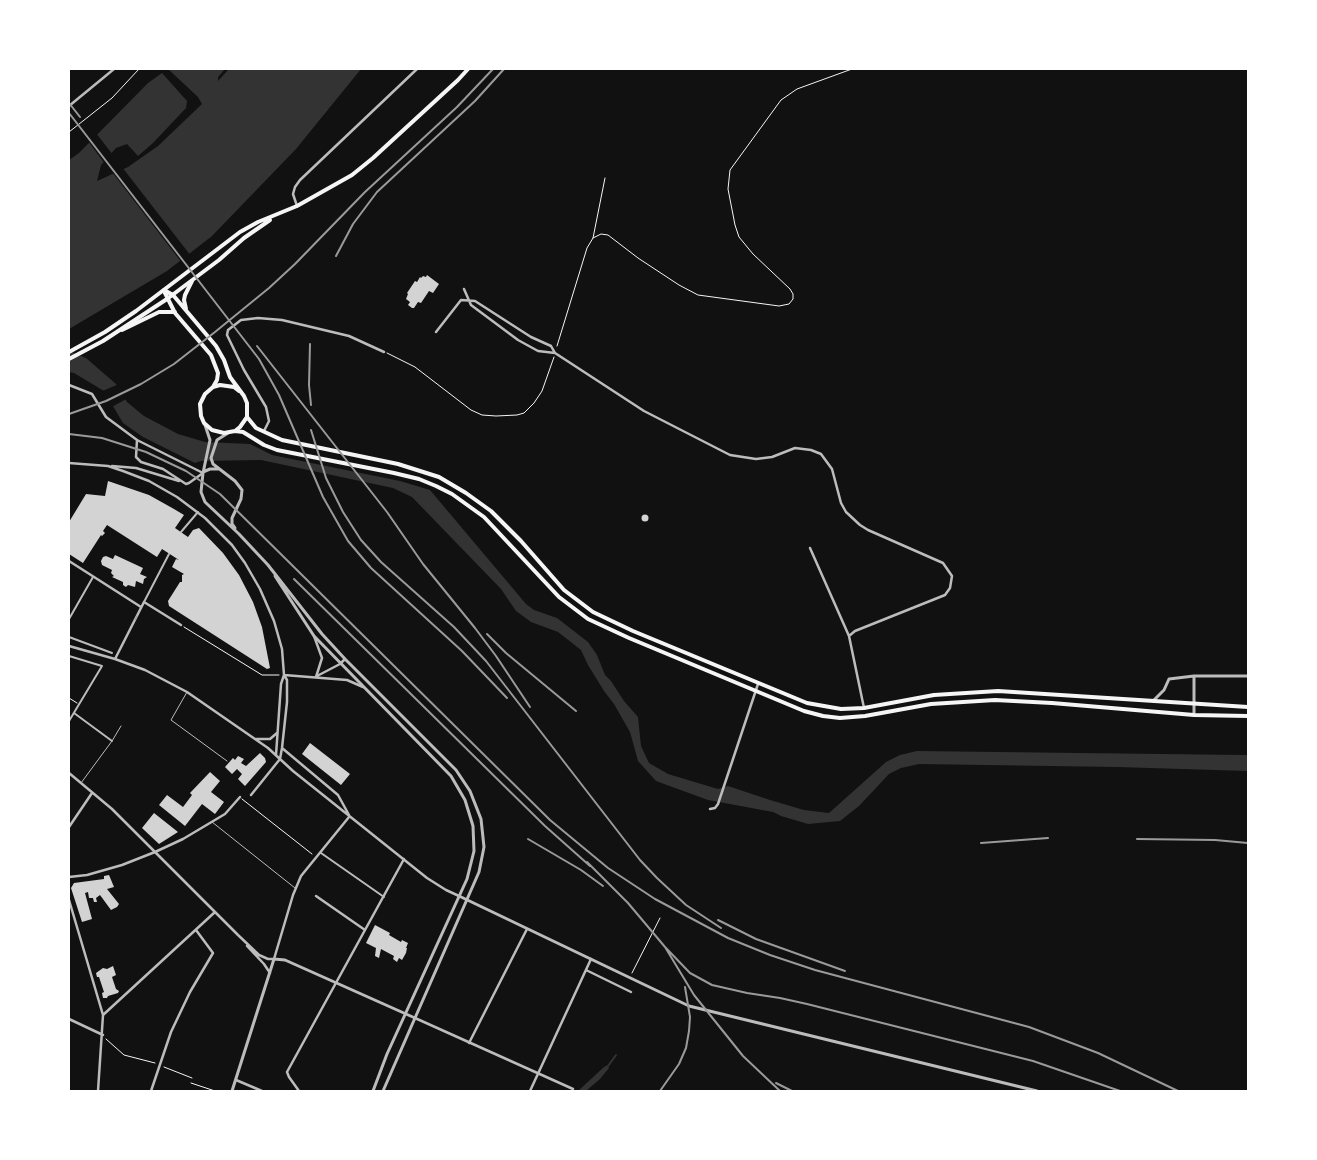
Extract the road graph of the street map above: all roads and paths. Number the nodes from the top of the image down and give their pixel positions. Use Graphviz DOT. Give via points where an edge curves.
graph roads {
  1 [pos="114,69"];
  2 [pos="139,69"];
  3 [pos="416,69"];
  4 [pos="468,69"];
  5 [pos="852,69"];
  6 [pos="69,106"];
  7 [pos="69,132"];
  8 [pos="605,178"];
  9 [pos="297,206"];
  10 [pos="275,216"];
  11 [pos="593,238"];
  12 [pos="192,280"];
  13 [pos="464,288"];
  14 [pos="164,290"];
  15 [pos="173,295"];
  16 [pos="167,299"];
  17 [pos="470,301"];
  18 [pos="176,312"];
  19 [pos="187,312"];
  20 [pos="436,332"];
  21 [pos="115,334"];
  22 [pos="69,352"];
  23 [pos="384,352"];
  24 [pos="555,353"];
  25 [pos="69,360"];
  26 [pos="69,385"];
  27 [pos="213,388"];
  28 [pos="240,391"];
  29 [pos="247,416"];
  30 [pos="204,423"];
  31 [pos="234,431"];
  32 [pos="263,432"];
  33 [pos="228,433"];
  34 [pos="137,440"];
  35 [pos="212,444"];
  36 [pos="69,463"];
  37 [pos="108,466"];
  38 [pos="221,471"];
  39 [pos="203,473"];
  40 [pos="182,482"];
  41 [pos="198,512"];
  42 [pos="181,532"];
  43 [pos="239,534"];
  44 [pos="810,548"];
  45 [pos="169,554"];
  46 [pos="69,561"];
  47 [pos="268,565"];
  48 [pos="93,577"];
  49 [pos="144,602"];
  50 [pos="141,608"];
  51 [pos="69,619"];
  52 [pos="181,625"];
  53 [pos="314,636"];
  54 [pos="849,636"];
  55 [pos="69,637"];
  56 [pos="69,646"];
  57 [pos="112,653"];
  58 [pos="69,656"];
  59 [pos="115,659"];
  60 [pos="345,659"];
  61 [pos="340,664"];
  62 [pos="284,675"];
  63 [pos="1194,676"];
  64 [pos="1248,676"];
  65 [pos="316,677"];
  66 [pos="758,684"];
  67 [pos="363,687"];
  68 [pos="187,692"];
  69 [pos="755,692"];
  70 [pos="69,698"];
  71 [pos="1152,701"];
  72 [pos="1194,703"];
  73 [pos="79,705"];
  74 [pos="1248,707"];
  75 [pos="864,708"];
  76 [pos="75,712"];
  77 [pos="1194,715"];
  78 [pos="1248,716"];
  79 [pos="69,721"];
  80 [pos="121,726"];
  81 [pos="278,732"];
  82 [pos="254,739"];
  83 [pos="112,741"];
  84 [pos="282,748"];
  85 [pos="276,755"];
  86 [pos="280,759"];
  87 [pos="227,761"];
  88 [pos="69,773"];
  89 [pos="81,783"];
  90 [pos="92,793"];
  91 [pos="251,795"];
  92 [pos="240,797"];
  93 [pos="710,809"];
  94 [pos="349,817"];
  95 [pos="212,822"];
  96 [pos="69,827"];
  97 [pos="155,852"];
  98 [pos="321,853"];
  99 [pos="316,858"];
  100 [pos="404,860"];
  101 [pos="69,876"];
  102 [pos="295,888"];
  103 [pos="316,896"];
  104 [pos="384,896"];
  105 [pos="459,896"];
  106 [pos="69,900"];
  107 [pos="468,900"];
  108 [pos="215,912"];
  109 [pos="660,918"];
  110 [pos="527,928"];
  111 [pos="196,930"];
  112 [pos="365,930"];
  113 [pos="238,935"];
  114 [pos="274,959"];
  115 [pos="591,960"];
  116 [pos="586,970"];
  117 [pos="633,971"];
  118 [pos="270,973"];
  119 [pos="336,983"];
  120 [pos="631,992"];
  121 [pos="406,1014"];
  122 [pos="103,1015"];
  123 [pos="415,1018"];
  124 [pos="69,1019"];
  125 [pos="103,1035"];
  126 [pos="470,1042"];
  127 [pos="155,1063"];
  128 [pos="161,1065"];
  129 [pos="538,1074"];
  130 [pos="192,1078"];
  131 [pos="236,1080"];
  132 [pos="191,1083"];
  133 [pos="573,1089"];
  134 [pos="98,1091"];
  135 [pos="151,1091"];
  136 [pos="215,1091"];
  137 [pos="232,1091"];
  138 [pos="262,1091"];
  139 [pos="298,1091"];
  140 [pos="373,1091"];
  141 [pos="382,1091"];
  142 [pos="530,1091"];
  143 [pos="1036,1091"];
  1 -- 6 [label="street"];
  2 -- 7 [label="path" via="112,98"];
  3 -- 9 [label="street" via="300,180 293,194"];
  4 -- 9 [label="main road" via="363,166"];
  5 -- 11 [label="path" via="799,88 781,100 730,170 728,189 739,237 752,254 790,289 793,299 789,304 779,306 698,295 608,235"];
  8 -- 11 [label="path"];
  9 -- 10 [label="main road"];
  10 -- 12 [label="main road"];
  10 -- 14 [label="main road" via="240,232"];
  11 -- 24 [label="path" via="587,248"];
  12 -- 15 [label="main road"];
  12 -- 19 [label="main road" via="184,300"];
  13 -- 17 [label="street"];
  14 -- 15 [label="main road"];
  14 -- 16 [label="main road"];
  14 -- 22 [label="main road" via="105,332"];
  15 -- 16 [label="main road"];
  15 -- 19 [label="main road"];
  16 -- 18 [label="main road"];
  16 -- 21 [label="main road"];
  17 -- 20 [label="street" via="461,300"];
  17 -- 24 [label="street" via="552,346"];
  17 -- 24 [label="street" via="471,306 522,343"];
  18 -- 21 [label="main road" via="158,312"];
  18 -- 27 [label="main road" via="211,355 218,373"];
  19 -- 28 [label="main road" via="216,346"];
  21 -- 25 [label="main road"];
  23 -- 24 [label="path" via="415,367 482,416 524,413 542,391"];
  23 -- 32 [label="street" via="350,336 282,320 241,320 226,334 266,408 269,420"];
  24 -- 54 [label="street" via="644,411 730,454 756,459 795,448 821,454 832,469 841,503 860,525 943,563 948,569 952,576 945,595"];
  26 -- 34 [label="street" via="92,394 106,417"];
  27 -- 28 [label="main road" via="227,385"];
  27 -- 30 [label="main road" via="200,404"];
  28 -- 29 [label="main road" via="247,403"];
  29 -- 31 [label="main road"];
  29 -- 32 [label="main road" via="251,424"];
  30 -- 33 [label="main road" via="216,432"];
  30 -- 35 [label="street"];
  31 -- 33 [label="main road"];
  31 -- 69 [label="main road" via="243,432 277,450 419,479 452,494 496,527 559,597 588,619"];
  32 -- 66 [label="main road" via="282,440 422,470 456,486 491,511 580,603 608,620"];
  33 -- 35 [label="street"];
  34 -- 39 [label="street"];
  34 -- 40 [label="street" via="138,460 163,469"];
  35 -- 38 [label="street" via="212,462"];
  35 -- 39 [label="street"];
  36 -- 37 [label="street"];
  37 -- 40 [label="street" via="127,466"];
  37 -- 41 [label="street" via="149,481"];
  38 -- 39 [label="street" via="210,468"];
  38 -- 43 [label="street" via="242,490 232,521"];
  39 -- 40 [label="street" via="190,483"];
  39 -- 43 [label="street" via="201,492 205,502"];
  41 -- 42 [label="street"];
  41 -- 62 [label="street" via="232,545 260,589 282,649"];
  43 -- 47 [label="street"];
  44 -- 54 [label="street"];
  45 -- 49 [label="street"];
  46 -- 48 [label="street"];
  47 -- 53 [label="street"];
  47 -- 60 [label="street"];
  48 -- 50 [label="street"];
  48 -- 51 [label="street"];
  49 -- 50 [label="street"];
  49 -- 52 [label="street"];
  50 -- 59 [label="street"];
  52 -- 62 [label="path" via="262,675"];
  53 -- 61 [label="street"];
  53 -- 65 [label="street" via="322,658"];
  54 -- 75 [label="street"];
  55 -- 57 [label="street"];
  56 -- 59 [label="street"];
  58 -- 73 [label="street" via="102,666"];
  59 -- 68 [label="street" via="160,676"];
  60 -- 61 [label="street"];
  60 -- 107 [label="street" via="449,763 470,791 481,819 484,847"];
  61 -- 65 [label="street"];
  61 -- 67 [label="street"];
  62 -- 65 [label="street"];
  62 -- 81 [label="street"];
  62 -- 84 [label="street" via="287,702"];
  63 -- 64 [label="street"];
  63 -- 71 [label="street" via="1169,679 1164,690"];
  63 -- 72 [label="street"];
  65 -- 67 [label="street" via="347,680"];
  66 -- 69 [label="street"];
  66 -- 75 [label="main road" via="807,703"];
  67 -- 105 [label="street" via="446,771 465,800 472,818 475,844 470,869"];
  68 -- 82 [label="street"];
  68 -- 87 [label="lane" via="171,720"];
  69 -- 77 [label="main road" via="804,711 840,718 931,704 995,700"];
  69 -- 93 [label="street" via="718,804"];
  70 -- 73 [label="path"];
  71 -- 72 [label="main road"];
  71 -- 75 [label="main road" via="998,691 934,695"];
  72 -- 74 [label="main road"];
  72 -- 77 [label="street"];
  73 -- 76 [label="street"];
  76 -- 79 [label="street"];
  76 -- 83 [label="street"];
  77 -- 78 [label="main road"];
  80 -- 83 [label="lane"];
  81 -- 82 [label="street" via="270,739"];
  81 -- 85 [label="street"];
  82 -- 85 [label="street"];
  83 -- 89 [label="lane"];
  84 -- 86 [label="street"];
  84 -- 94 [label="street" via="338,795"];
  85 -- 86 [label="street"];
  86 -- 91 [label="street"];
  86 -- 94 [label="street"];
  88 -- 89 [label="street"];
  89 -- 90 [label="street"];
  90 -- 96 [label="street"];
  90 -- 97 [label="street"];
  91 -- 92 [label="path"];
  92 -- 95 [label="street" via="225,814"];
  92 -- 99 [label="path"];
  94 -- 98 [label="street"];
  94 -- 100 [label="street"];
  95 -- 97 [label="street"];
  95 -- 102 [label="lane"];
  97 -- 101 [label="street" via="88,875"];
  97 -- 108 [label="street"];
  98 -- 99 [label="street"];
  98 -- 104 [label="street"];
  99 -- 102 [label="street"];
  100 -- 104 [label="street"];
  100 -- 105 [label="street" via="433,882"];
  102 -- 114 [label="street"];
  103 -- 112 [label="street"];
  104 -- 112 [label="street"];
  105 -- 107 [label="street"];
  105 -- 121 [label="street"];
  106 -- 122 [label="street"];
  107 -- 110 [label="street"];
  107 -- 123 [label="street"];
  108 -- 111 [label="street"];
  108 -- 113 [label="street"];
  109 -- 117 [label="path"];
  110 -- 115 [label="street"];
  110 -- 126 [label="street"];
  111 -- 122 [label="street"];
  111 -- 135 [label="street" via="213,953 171,1032"];
  112 -- 119 [label="street"];
  113 -- 114 [label="street" via="259,955"];
  113 -- 118 [label="street"];
  114 -- 118 [label="street"];
  114 -- 119 [label="street" via="285,960"];
  115 -- 116 [label="street"];
  115 -- 143 [label="street" via="689,1006"];
  116 -- 120 [label="street"];
  116 -- 129 [label="street"];
  118 -- 131 [label="street"];
  119 -- 121 [label="street"];
  119 -- 139 [label="street" via="288,1072"];
  121 -- 123 [label="street"];
  121 -- 140 [label="street"];
  122 -- 125 [label="street"];
  123 -- 126 [label="street"];
  123 -- 141 [label="street"];
  124 -- 125 [label="street"];
  125 -- 127 [label="path" via="124,1055"];
  125 -- 134 [label="street"];
  126 -- 129 [label="street"];
  128 -- 130 [label="path"];
  129 -- 133 [label="street"];
  129 -- 142 [label="street"];
  131 -- 137 [label="street"];
  131 -- 138 [label="street"];
  132 -- 136 [label="path"];
}
